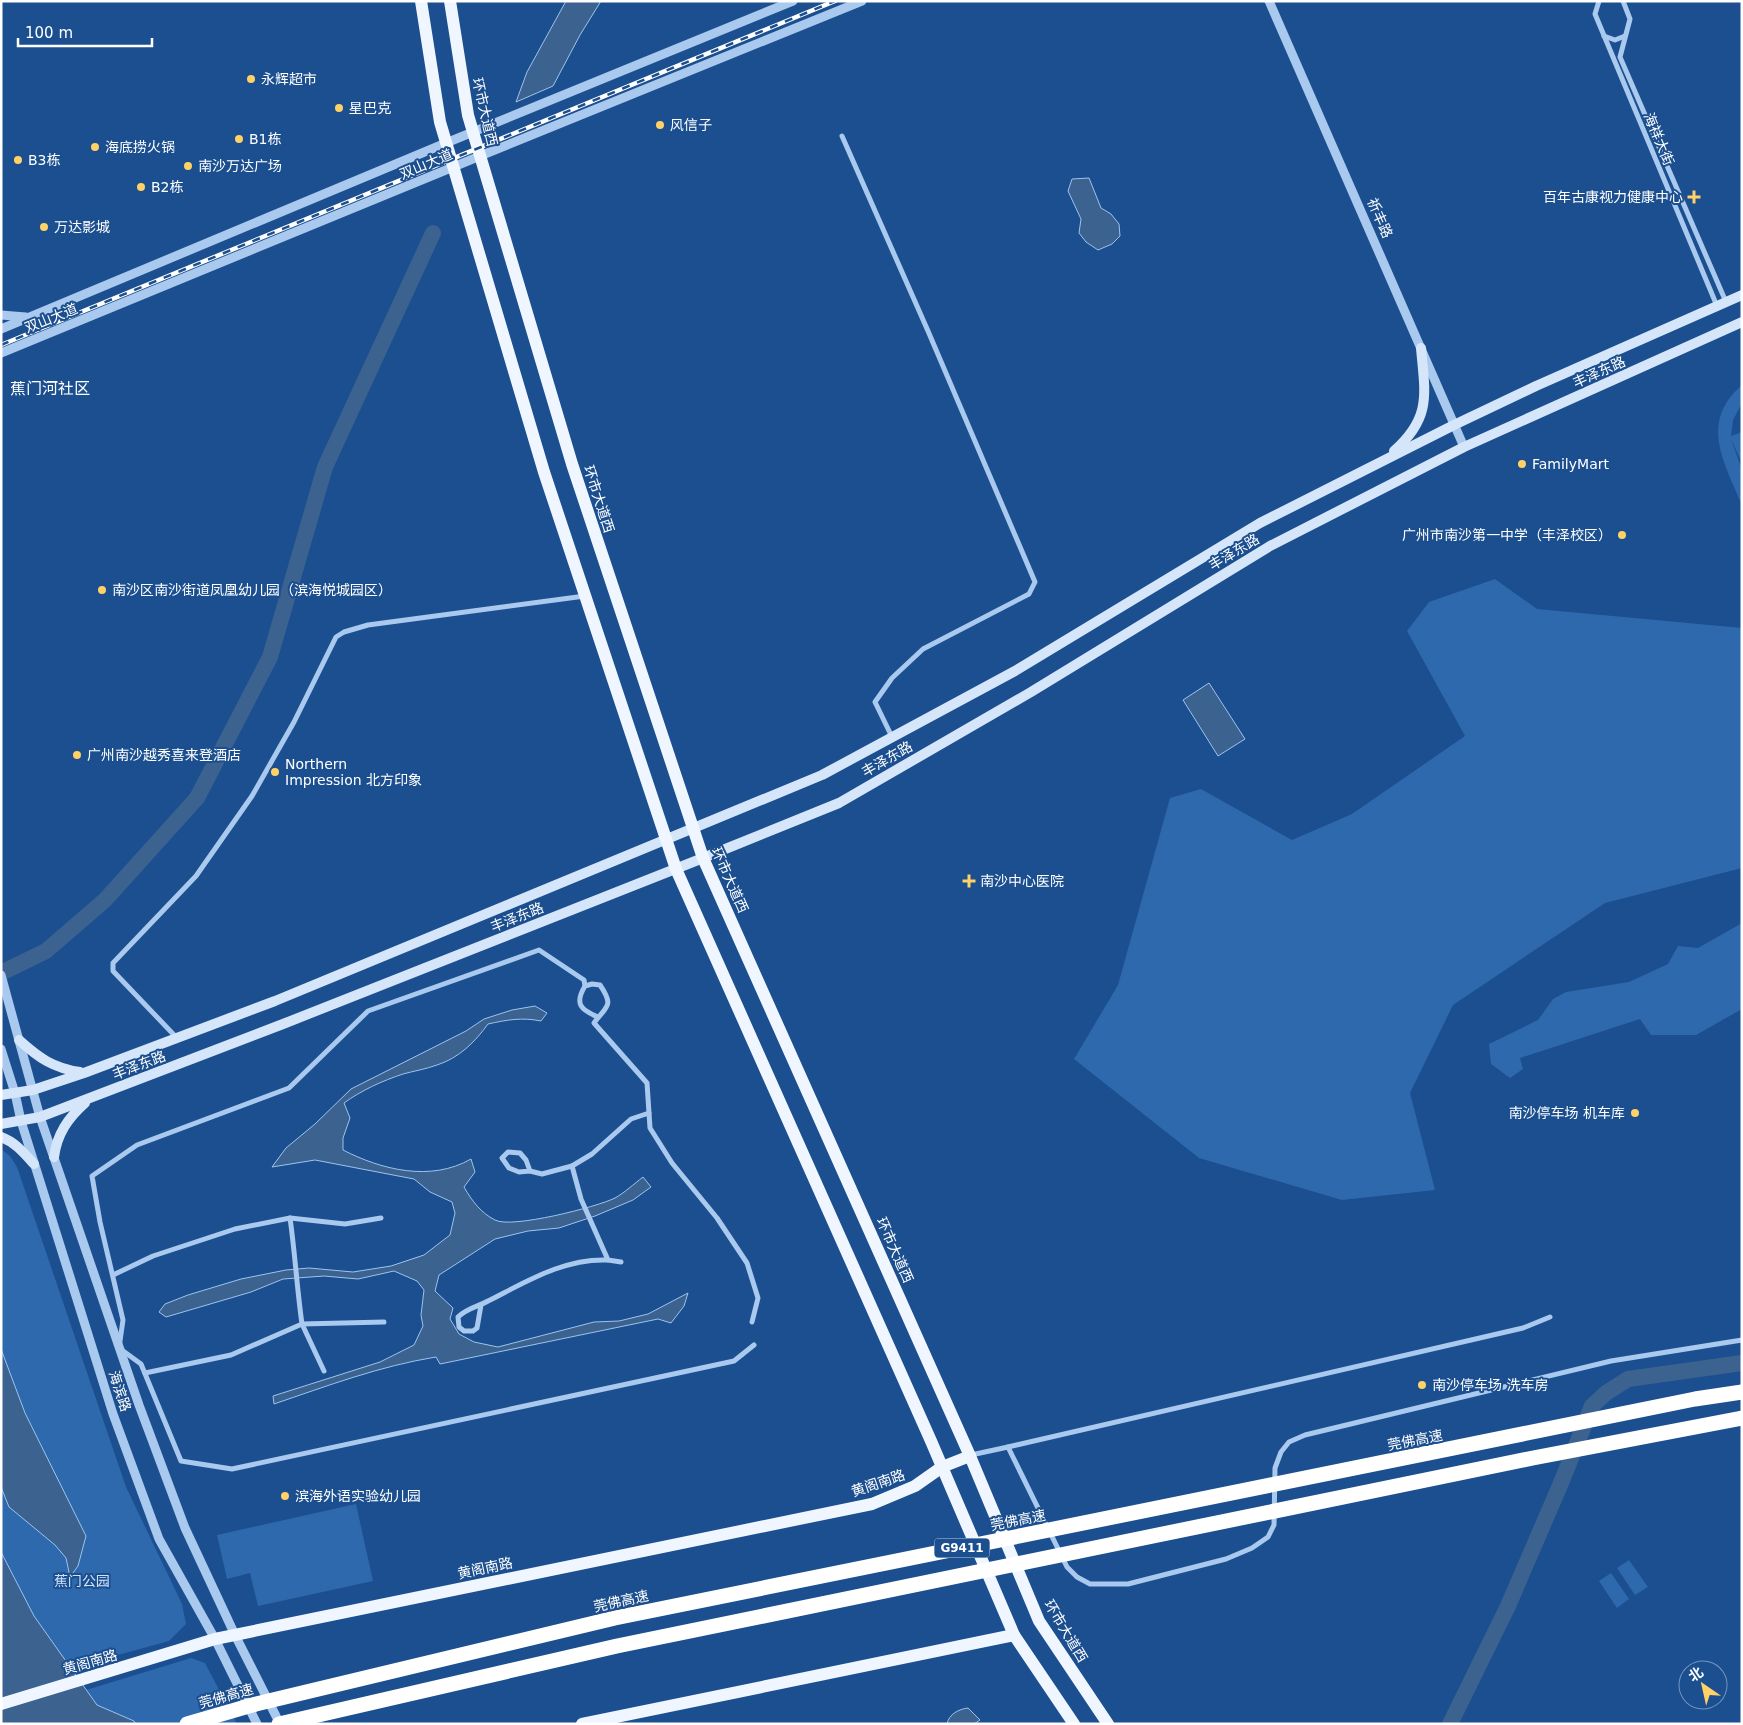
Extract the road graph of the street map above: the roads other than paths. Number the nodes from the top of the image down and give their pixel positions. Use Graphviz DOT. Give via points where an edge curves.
graph roads {
  1 [pos="421,1"];
  2 [pos="450,1"];
  3 [pos="793,1"];
  4 [pos="862,1"];
  5 [pos="1269,1"];
  6 [pos="1599,1"];
  7 [pos="1622,1"];
  8 [pos="1604,36"];
  9 [pos="1625,36"];
  10 [pos="473,132"];
  11 [pos="842,136"];
  12 [pos="446,143"];
  13 [pos="480,156"];
  14 [pos="453,167"];
  15 [pos="1742,295"];
  16 [pos="1721,304"];
  17 [pos="1,315"];
  18 [pos="31,317"];
  19 [pos="1742,322"];
  20 [pos="1,329"];
  21 [pos="1421,348"];
  22 [pos="1,353"];
  23 [pos="1454,425"];
  24 [pos="1464,447"];
  25 [pos="1383,461"];
  26 [pos="586,596"];
  27 [pos="892,737"];
  28 [pos="693,828"];
  29 [pos="667,840"];
  30 [pos="703,858"];
  31 [pos="676,869"];
  32 [pos="1,975"];
  33 [pos="585,986"];
  34 [pos="598,1016"];
  35 [pos="176,1037"];
  36 [pos="19,1040"];
  37 [pos="1,1049"];
  38 [pos="84,1073"];
  39 [pos="33,1090"];
  40 [pos="15,1093"];
  41 [pos="1,1095"];
  42 [pos="92,1097"];
  43 [pos="649,1113"];
  44 [pos="40,1117"];
  45 [pos="21,1121"];
  46 [pos="1,1124"];
  47 [pos="1,1137"];
  48 [pos="54,1156"];
  49 [pos="34,1164"];
  50 [pos="572,1166"];
  51 [pos="530,1171"];
  52 [pos="290,1218"];
  53 [pos="381,1218"];
  54 [pos="608,1260"];
  55 [pos="621,1262"];
  56 [pos="113,1275"];
  57 [pos="481,1305"];
  58 [pos="1550,1317"];
  59 [pos="384,1322"];
  60 [pos="752,1322"];
  61 [pos="302,1324"];
  62 [pos="1742,1340"];
  63 [pos="754,1345"];
  64 [pos="119,1348"];
  65 [pos="324,1371"];
  66 [pos="145,1373"];
  67 [pos="1742,1392"];
  68 [pos="1742,1418"];
  69 [pos="1008,1446"];
  70 [pos="970,1456"];
  71 [pos="942,1467"];
  72 [pos="235,1635"];
  73 [pos="1014,1635"];
  74 [pos="215,1639"];
  75 [pos="1,1704"];
  76 [pos="187,1724"];
  77 [pos="257,1724"];
  78 [pos="279,1724"];
  79 [pos="582,1724"];
  80 [pos="1074,1724"];
  81 [pos="1108,1724"];
  1 -- 12 [label="main road"];
  2 -- 10 [label="main road, 环市大道西"];
  3 -- 10 [label="street, 双山大道"];
  4 -- 13 [label="street, 双山大道"];
  5 -- 21 [label="street, 祈丰路"];
  6 -- 8 [label="street, 海祥大街" via="1595,14"];
  7 -- 9 [label="street, 海祥大街" via="1630,19"];
  8 -- 9 [label="street" via="1615,40"];
  8 -- 16 [label="street, 海祥大街"];
  9 -- 16 [label="street, 海祥大街" via="1620,57"];
  10 -- 12 [label="street, 双山大道"];
  10 -- 13 [label="main road, 环市大道西"];
  11 -- 27 [label="street" via="1035,582 1029,594 923,649 892,678 875,702"];
  12 -- 14 [label="main road"];
  12 -- 18 [label="street, 双山大道"];
  13 -- 14 [label="street, 双山大道"];
  13 -- 28 [label="main road, 环市大道西" via="572,464"];
  14 -- 22 [label="street, 双山大道"];
  14 -- 26 [label="main road" via="544,472"];
  15 -- 16 [label="main road, 丰泽东路"];
  16 -- 23 [label="main road, 丰泽东路"];
  17 -- 18 [label="street"];
  18 -- 20 [label="street, 双山大道"];
  19 -- 24 [label="main road, 丰泽东路"];
  21 -- 23 [label="street, 祈丰路"];
  21 -- 25 [label="main road" via="1425,396 1418,423"];
  23 -- 24 [label="street, 祈丰路"];
  23 -- 25 [label="main road, 丰泽东路"];
  24 -- 30 [label="main road, 丰泽东路" via="1270,546 1031,692 839,803"];
  25 -- 27 [label="main road, 丰泽东路" via="1260,523 1015,671"];
  26 -- 29 [label="main road"];
  26 -- 35 [label="street" via="368,625 336,637 294,722 252,796 196,876 113,962 114,971"];
  27 -- 28 [label="main road, 丰泽东路" via="822,775"];
  28 -- 29 [label="main road, 丰泽东路"];
  28 -- 30 [label="main road, 环市大道西"];
  29 -- 31 [label="main road"];
  29 -- 35 [label="main road, 丰泽东路" via="275,1001"];
  30 -- 31 [label="main road, 丰泽东路"];
  30 -- 70 [label="main road, 环市大道西"];
  31 -- 42 [label="main road, 丰泽东路"];
  31 -- 71 [label="main road"];
  32 -- 36 [label="street"];
  33 -- 34 [label="street" via="579,996 580,1003"];
  33 -- 34 [label="street" via="600,985 608,999 607,1009"];
  33 -- 56 [label="street" via="584,980 539,950 368,1011 289,1088 137,1146 92,1176"];
  34 -- 43 [label="street" via="594,1023 647,1083"];
  35 -- 38 [label="main road, 丰泽东路"];
  36 -- 38 [label="main road" via="50,1064"];
  36 -- 39 [label="street"];
  37 -- 40 [label="street, 海滨路"];
  38 -- 39 [label="main road, 丰泽东路"];
  39 -- 40 [label="main road, 丰泽东路"];
  39 -- 44 [label="street"];
  40 -- 41 [label="main road, 丰泽东路"];
  40 -- 45 [label="street, 海滨路"];
  42 -- 44 [label="main road, 丰泽东路"];
  42 -- 48 [label="main road" via="63,1127"];
  43 -- 50 [label="street" via="631,1119 592,1154"];
  43 -- 60 [label="street" via="650,1128 672,1163 717,1218 747,1263 758,1298"];
  44 -- 45 [label="main road, 丰泽东路"];
  44 -- 48 [label="street"];
  45 -- 46 [label="main road, 丰泽东路"];
  45 -- 49 [label="street, 海滨路"];
  47 -- 49 [label="main road" via="17,1146"];
  48 -- 64 [label="street"];
  49 -- 74 [label="street, 海滨路" via="113,1414 159,1539"];
  50 -- 51 [label="street" via="542,1174"];
  50 -- 54 [label="street"];
  51 -- 51 [label="street" via="519,1172 509,1168 502,1158 508,1152 520,1153"];
  52 -- 53 [label="street" via="345,1224"];
  52 -- 56 [label="street" via="235,1229 153,1256"];
  52 -- 61 [label="street"];
  54 -- 55 [label="street"];
  54 -- 57 [label="street" via="577,1262 548,1271"];
  56 -- 64 [label="street" via="123,1320"];
  57 -- 57 [label="street" via="465,1310 458,1317 459,1327 464,1332 477,1328"];
  58 -- 69 [label="street" via="1523,1328"];
  59 -- 61 [label="street"];
  61 -- 65 [label="street"];
  61 -- 66 [label="street" via="231,1355"];
  62 -- 69 [label="street" via="1611,1361 1305,1435 1289,1442 1280,1452 1275,1468 1274,1525 1268,1537 1226,1559 1128,1584 1090,1584 1077,1578 1067,1567"];
  63 -- 66 [label="street" via="734,1360 232,1469 181,1461"];
  64 -- 66 [label="street" via="141,1364"];
  64 -- 72 [label="street" via="185,1528"];
  67 -- 76 [label="highway, 莞佛高速 / G9411, bridge" via="615,1618 256,1704"];
  68 -- 78 [label="highway, G9411, bridge" via="617,1646"];
  69 -- 70 [label="street"];
  70 -- 71 [label="main road, 黄阁南路"];
  70 -- 81 [label="main road, 环市大道西" via="1039,1621"];
  71 -- 72 [label="main road, 黄阁南路" via="915,1486 872,1504"];
  71 -- 73 [label="main road"];
  72 -- 74 [label="main road, 黄阁南路"];
  72 -- 78 [label="street"];
  73 -- 79 [label="main road"];
  73 -- 80 [label="main road"];
  74 -- 75 [label="main road, 黄阁南路"];
  74 -- 77 [label="street, 海滨路"];
}
